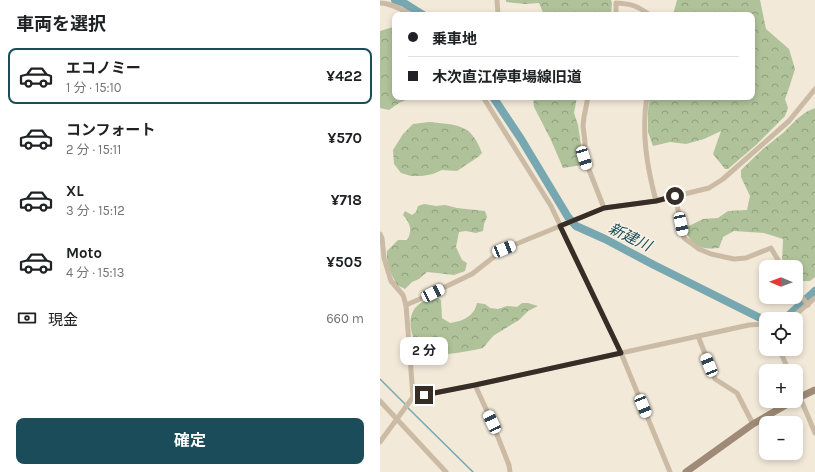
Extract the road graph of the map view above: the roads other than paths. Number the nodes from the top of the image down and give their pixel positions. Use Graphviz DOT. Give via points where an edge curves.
graph roads {
  1 [pos="497,0"];
  2 [pos="380,3"];
  3 [pos="406,12"];
  4 [pos="498,12"];
  5 [pos="616,12"];
  6 [pos="646,12"];
  7 [pos="815,89"];
  8 [pos="485,100"];
  9 [pos="587,100"];
  10 [pos="646,100"];
  11 [pos="675,196"];
  12 [pos="656,201"];
  13 [pos="604,208"];
  14 [pos="562,225"];
  15 [pos="380,234"];
  16 [pos="778,260"];
  17 [pos="803,298"];
  18 [pos="815,298"];
  19 [pos="406,305"];
  20 [pos="808,305"];
  21 [pos="798,312"];
  22 [pos="759,324"];
  23 [pos="698,336"];
  24 [pos="621,353"];
  25 [pos="475,385"];
  26 [pos="815,390"];
  27 [pos="803,396"];
  28 [pos="413,397"];
  29 [pos="380,400"];
  30 [pos="781,408"];
  31 [pos="803,408"];
  32 [pos="397,418"];
  33 [pos="752,424"];
  34 [pos="815,433"];
  35 [pos="380,442"];
  36 [pos="446,472"];
  37 [pos="510,472"];
  38 [pos="670,472"];
  39 [pos="686,472"];
  1 -- 4 [label="street"];
  2 -- 3 [label="street"];
  5 -- 6 [label="street" via="616,3 630,4"];
  7 -- 11 [label="street" via="789,121 723,179 709,188"];
  8 -- 14 [label="street"];
  9 -- 13 [label="street" via="583,126 584,158"];
  10 -- 12 [label="street" via="645,149"];
  11 -- 12 [label="street"];
  11 -- 16 [label="street" via="684,238 699,249 734,259 746,258 771,248"];
  12 -- 13 [label="street"];
  13 -- 14 [label="street"];
  14 -- 19 [label="street" via="504,249 472,274"];
  14 -- 24 [label="street"];
  15 -- 19 [label="street" via="391,281 403,295"];
  17 -- 20 [label="street"];
  18 -- 20 [label="street"];
  19 -- 28 [label="street"];
  20 -- 21 [label="street"];
  22 -- 23 [label="street"];
  23 -- 24 [label="street"];
  23 -- 33 [label="street" via="715,379 737,393"];
  24 -- 25 [label="street"];
  24 -- 38 [label="street"];
  25 -- 28 [label="street"];
  25 -- 37 [label="street"];
  26 -- 27 [label="main road"];
  28 -- 32 [label="street"];
  29 -- 32 [label="street"];
  30 -- 33 [label="main road"];
  31 -- 34 [label="street"];
  32 -- 35 [label="street"];
  32 -- 36 [label="street"];
  33 -- 39 [label="main road"];
}
